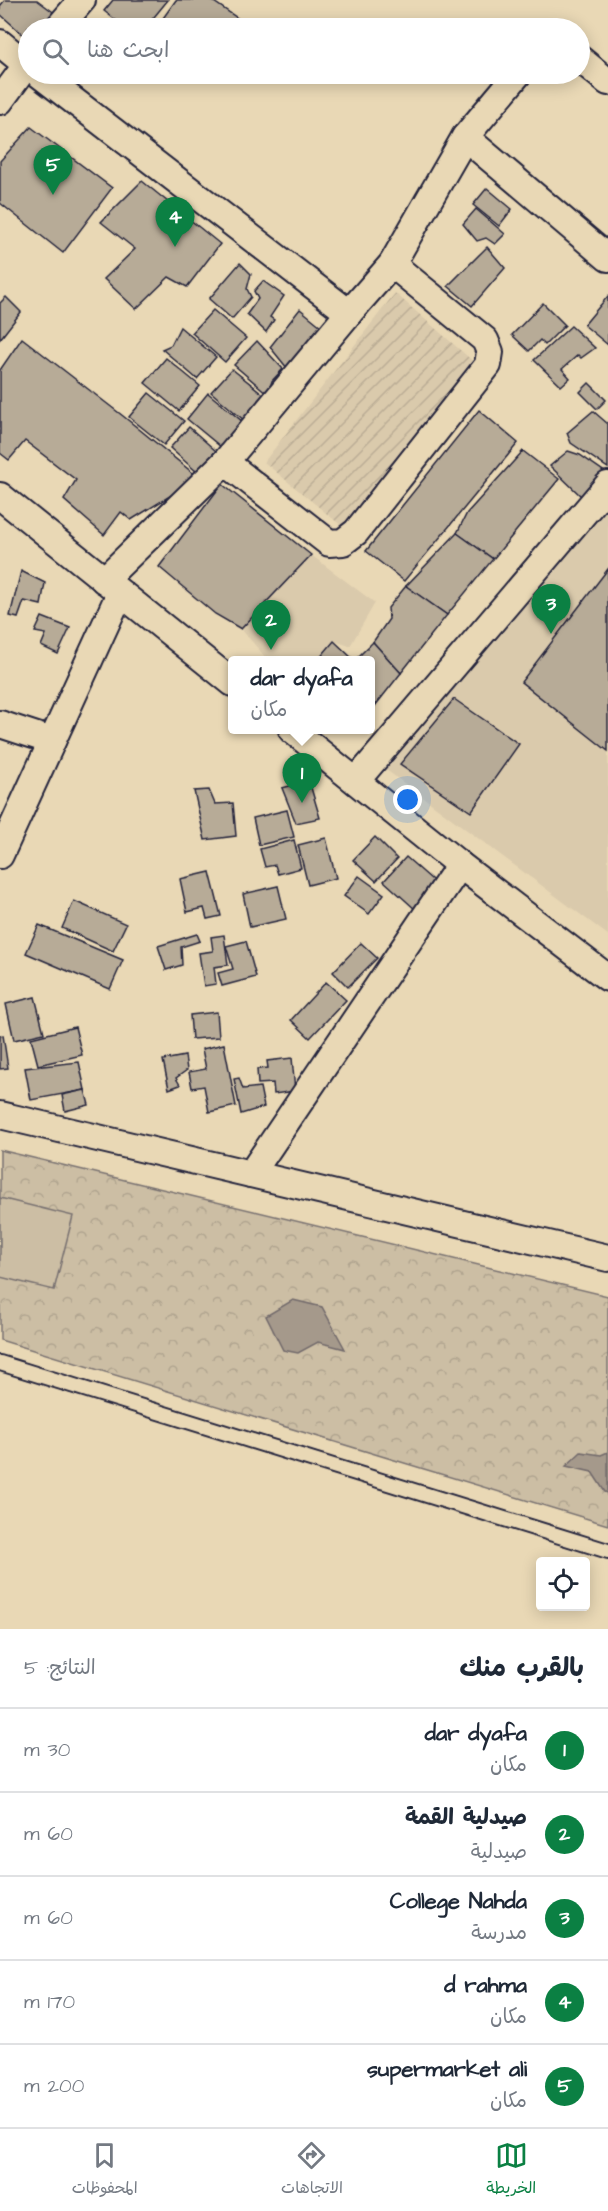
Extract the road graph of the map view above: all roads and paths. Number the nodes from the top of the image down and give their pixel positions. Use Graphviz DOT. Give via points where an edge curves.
graph roads {
  1 [pos="82,0"];
  2 [pos="67,18"];
  3 [pos="0,43"];
  4 [pos="18,57"];
  5 [pos="590,68"];
  6 [pos="18,81"];
  7 [pos="608,82"];
  8 [pos="53,84"];
  9 [pos="510,84"];
  10 [pos="0,101"];
  11 [pos="465,137"];
  12 [pos="608,258"];
  13 [pos="392,264"];
  14 [pos="349,313"];
  15 [pos="225,462"];
  16 [pos="608,485"];
  17 [pos="0,496"];
  18 [pos="112,586"];
  19 [pos="228,679"];
  20 [pos="0,724"];
  21 [pos="298,734"];
  22 [pos="52,741"];
  23 [pos="356,781"];
  24 [pos="0,855"];
  25 [pos="460,865"];
  26 [pos="608,978"];
  27 [pos="0,1115"];
  28 [pos="251,1174"];
  29 [pos="608,1258"];
  30 [pos="0,1363"];
  31 [pos="608,1551"];
  1 -- 2 [label="street"];
  3 -- 4 [label="street"];
  5 -- 7 [label="street"];
  6 -- 10 [label="street"];
  8 -- 14 [label="street"];
  9 -- 11 [label="street"];
  11 -- 12 [label="street"];
  11 -- 13 [label="street"];
  13 -- 14 [label="street"];
  13 -- 15 [label="street" via="485,340 490,352 488,365 356,532 343,542 329,543"];
  14 -- 15 [label="street"];
  15 -- 18 [label="street"];
  16 -- 23 [label="street"];
  17 -- 18 [label="street"];
  18 -- 19 [label="street"];
  18 -- 22 [label="street"];
  20 -- 22 [label="street"];
  21 -- 23 [label="street"];
  22 -- 24 [label="street"];
  23 -- 25 [label="street"];
  25 -- 26 [label="street"];
  25 -- 28 [label="street"];
  27 -- 28 [label="street"];
  28 -- 29 [label="street"];
  30 -- 31 [label="lane"];
}
